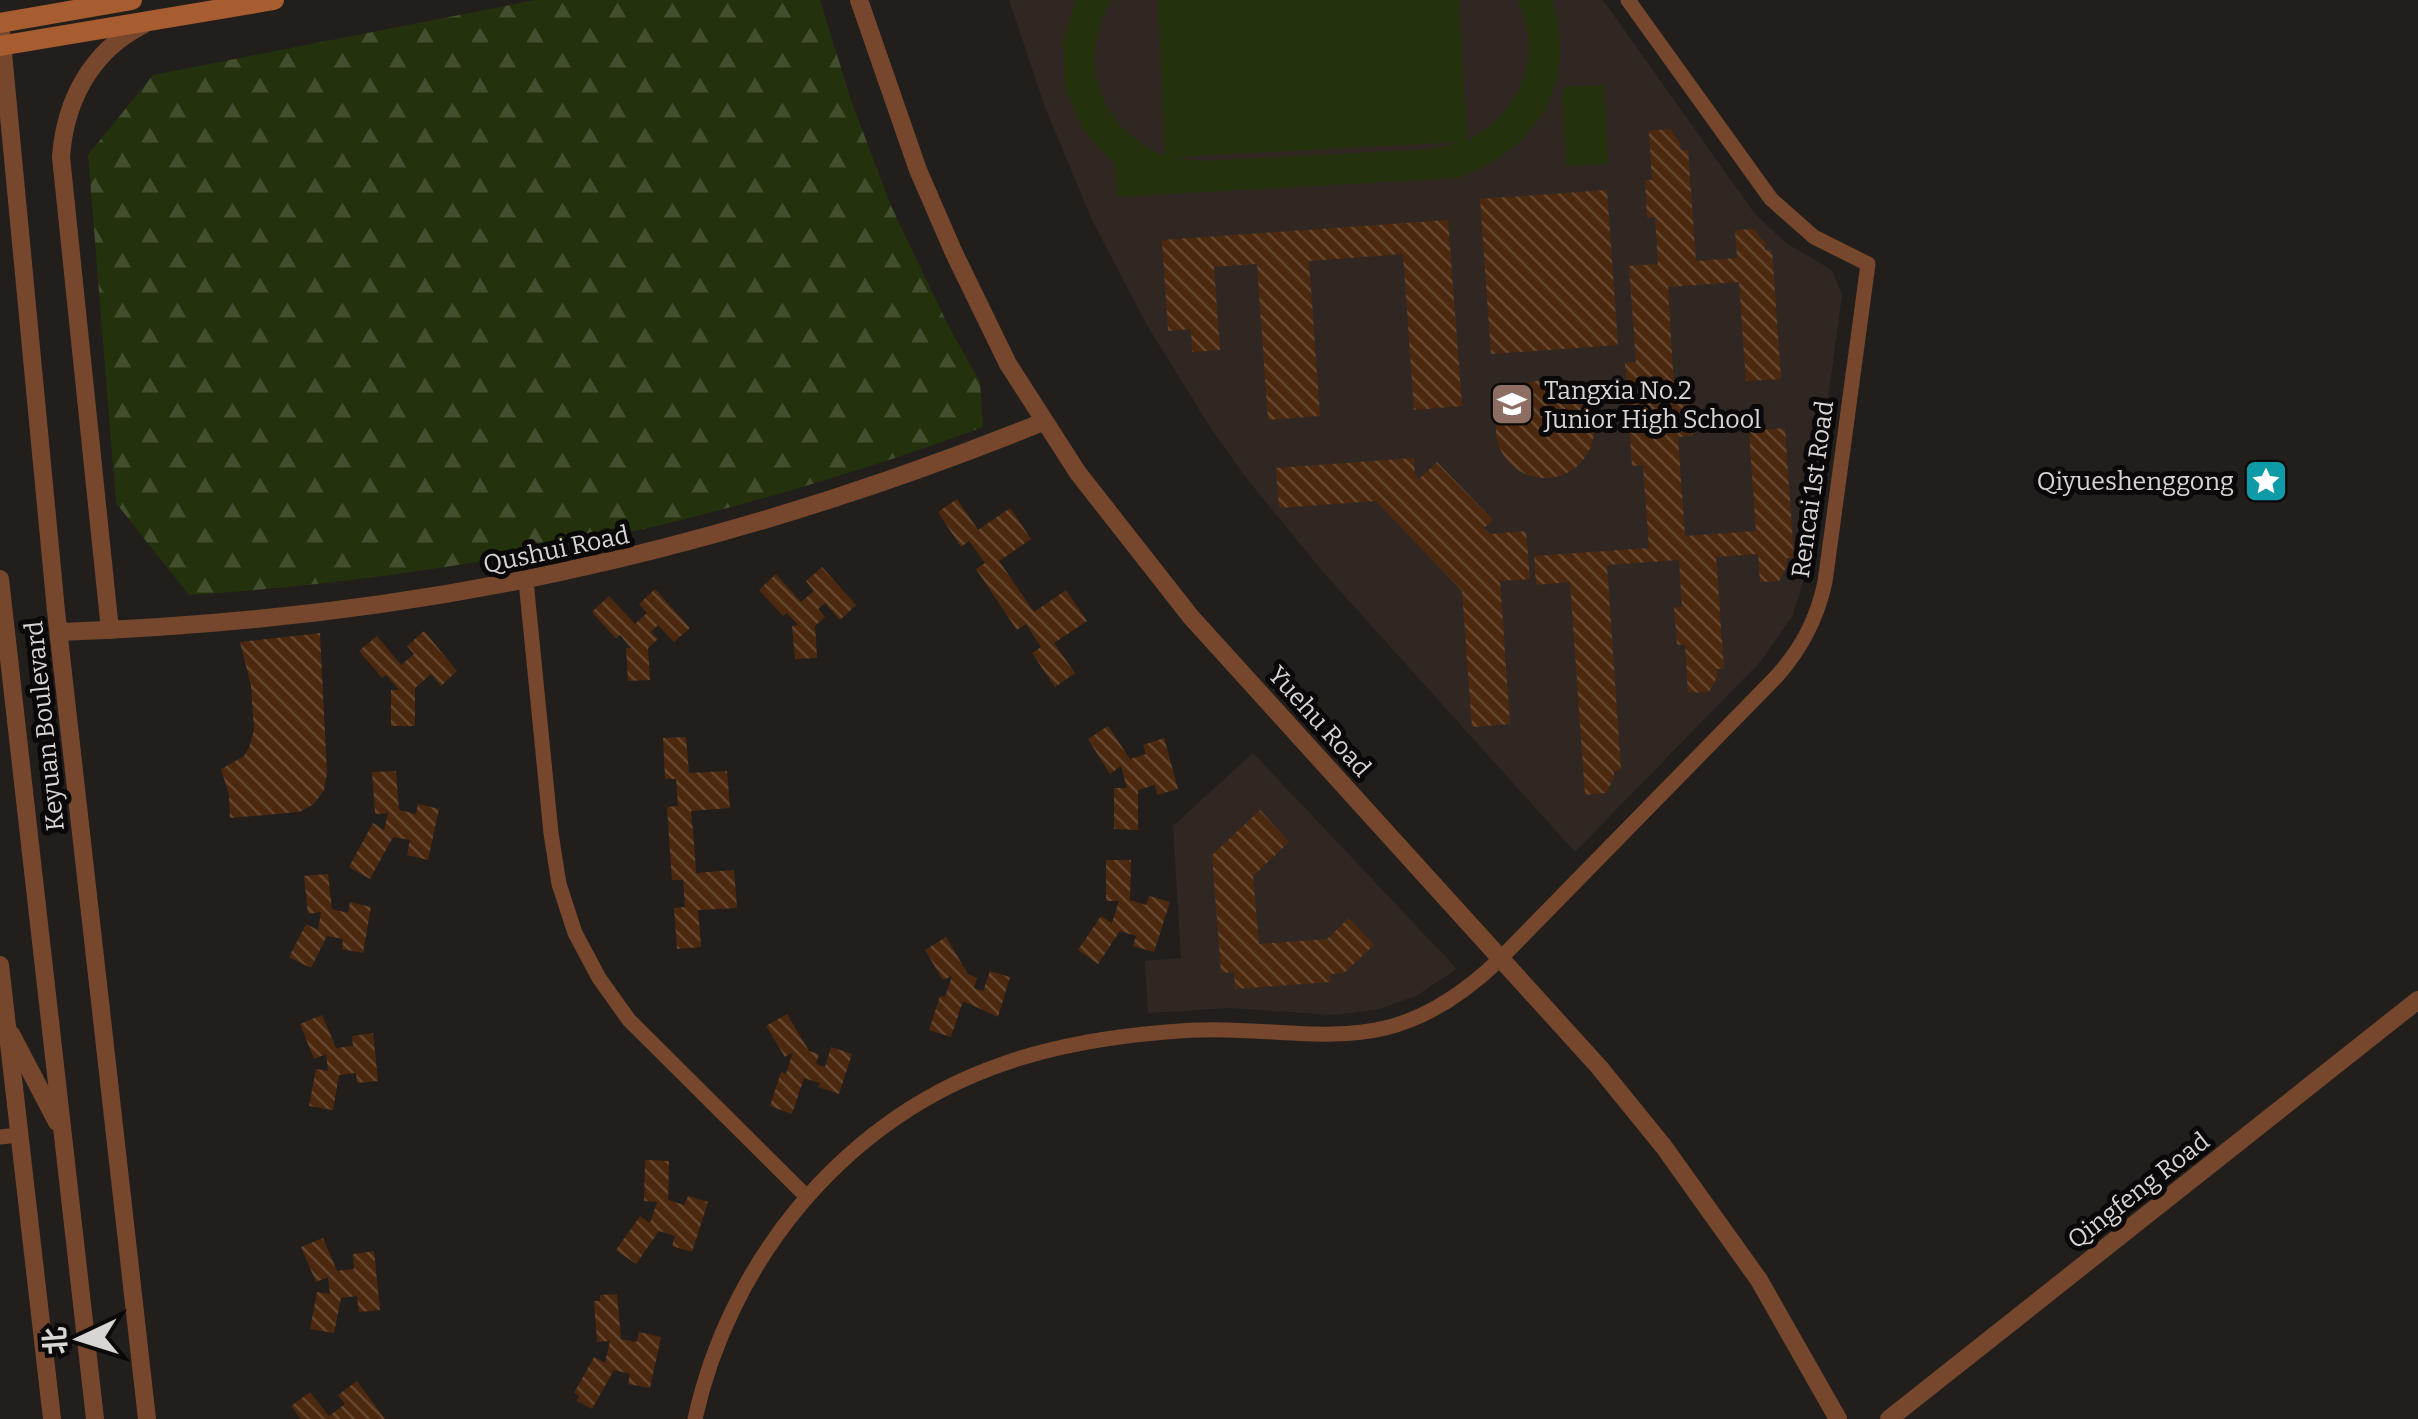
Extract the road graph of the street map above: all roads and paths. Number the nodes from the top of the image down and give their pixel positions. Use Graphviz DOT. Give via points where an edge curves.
graph roads {
  1 [pos="132,0"];
  2 [pos="274,0"];
  3 [pos="859,0"];
  4 [pos="1628,0"];
  5 [pos="151,20"];
  6 [pos="0,35"];
  7 [pos="1044,422"];
  8 [pos="0,579"];
  9 [pos="526,581"];
  10 [pos="110,630"];
  11 [pos="59,632"];
  12 [pos="1499,960"];
  13 [pos="0,965"];
  14 [pos="2418,1000"];
  15 [pos="6,1025"];
  16 [pos="63,1133"];
  17 [pos="10,1136"];
  18 [pos="807,1197"];
  19 [pos="52,1419"];
  20 [pos="95,1419"];
  21 [pos="148,1419"];
  22 [pos="695,1419"];
  23 [pos="1838,1419"];
  24 [pos="1889,1419"];
  1 -- 6 [label="main road"];
  2 -- 5 [label="main road"];
  3 -- 7 [label="street, Yuehu Road" via="946,236"];
  4 -- 12 [label="street, Rencai 1st Road" via="1771,200 1814,237 1868,264 1826,582 1803,643 1777,676"];
  5 -- 6 [label="main road"];
  5 -- 10 [label="street" via="90,68 62,139"];
  6 -- 11 [label="street, Keyuan Boulevard"];
  7 -- 9 [label="street, Qushui Road" via="806,510"];
  7 -- 12 [label="street, Yuehu Road" via="1182,606"];
  8 -- 16 [label="street, Keyuan Boulevard"];
  9 -- 10 [label="street, Qushui Road" via="312,616"];
  9 -- 18 [label="street" via="551,833 575,933 628,1020"];
  10 -- 11 [label="street, Qushui Road"];
  11 -- 21 [label="street, Keyuan Boulevard"];
  12 -- 18 [label="street" via="1452,1000 1381,1031 1168,1032 1047,1050 988,1069 878,1130"];
  12 -- 23 [label="street, Yuehu Road" via="1599,1067 1695,1189 1759,1280"];
  13 -- 15 [label="street"];
  14 -- 24 [label="street, Qingfeng Road"];
  15 -- 16 [label="street"];
  15 -- 17 [label="street"];
  16 -- 20 [label="street, Keyuan Boulevard"];
  17 -- 19 [label="street"];
  18 -- 22 [label="street" via="731,1312"];
}
